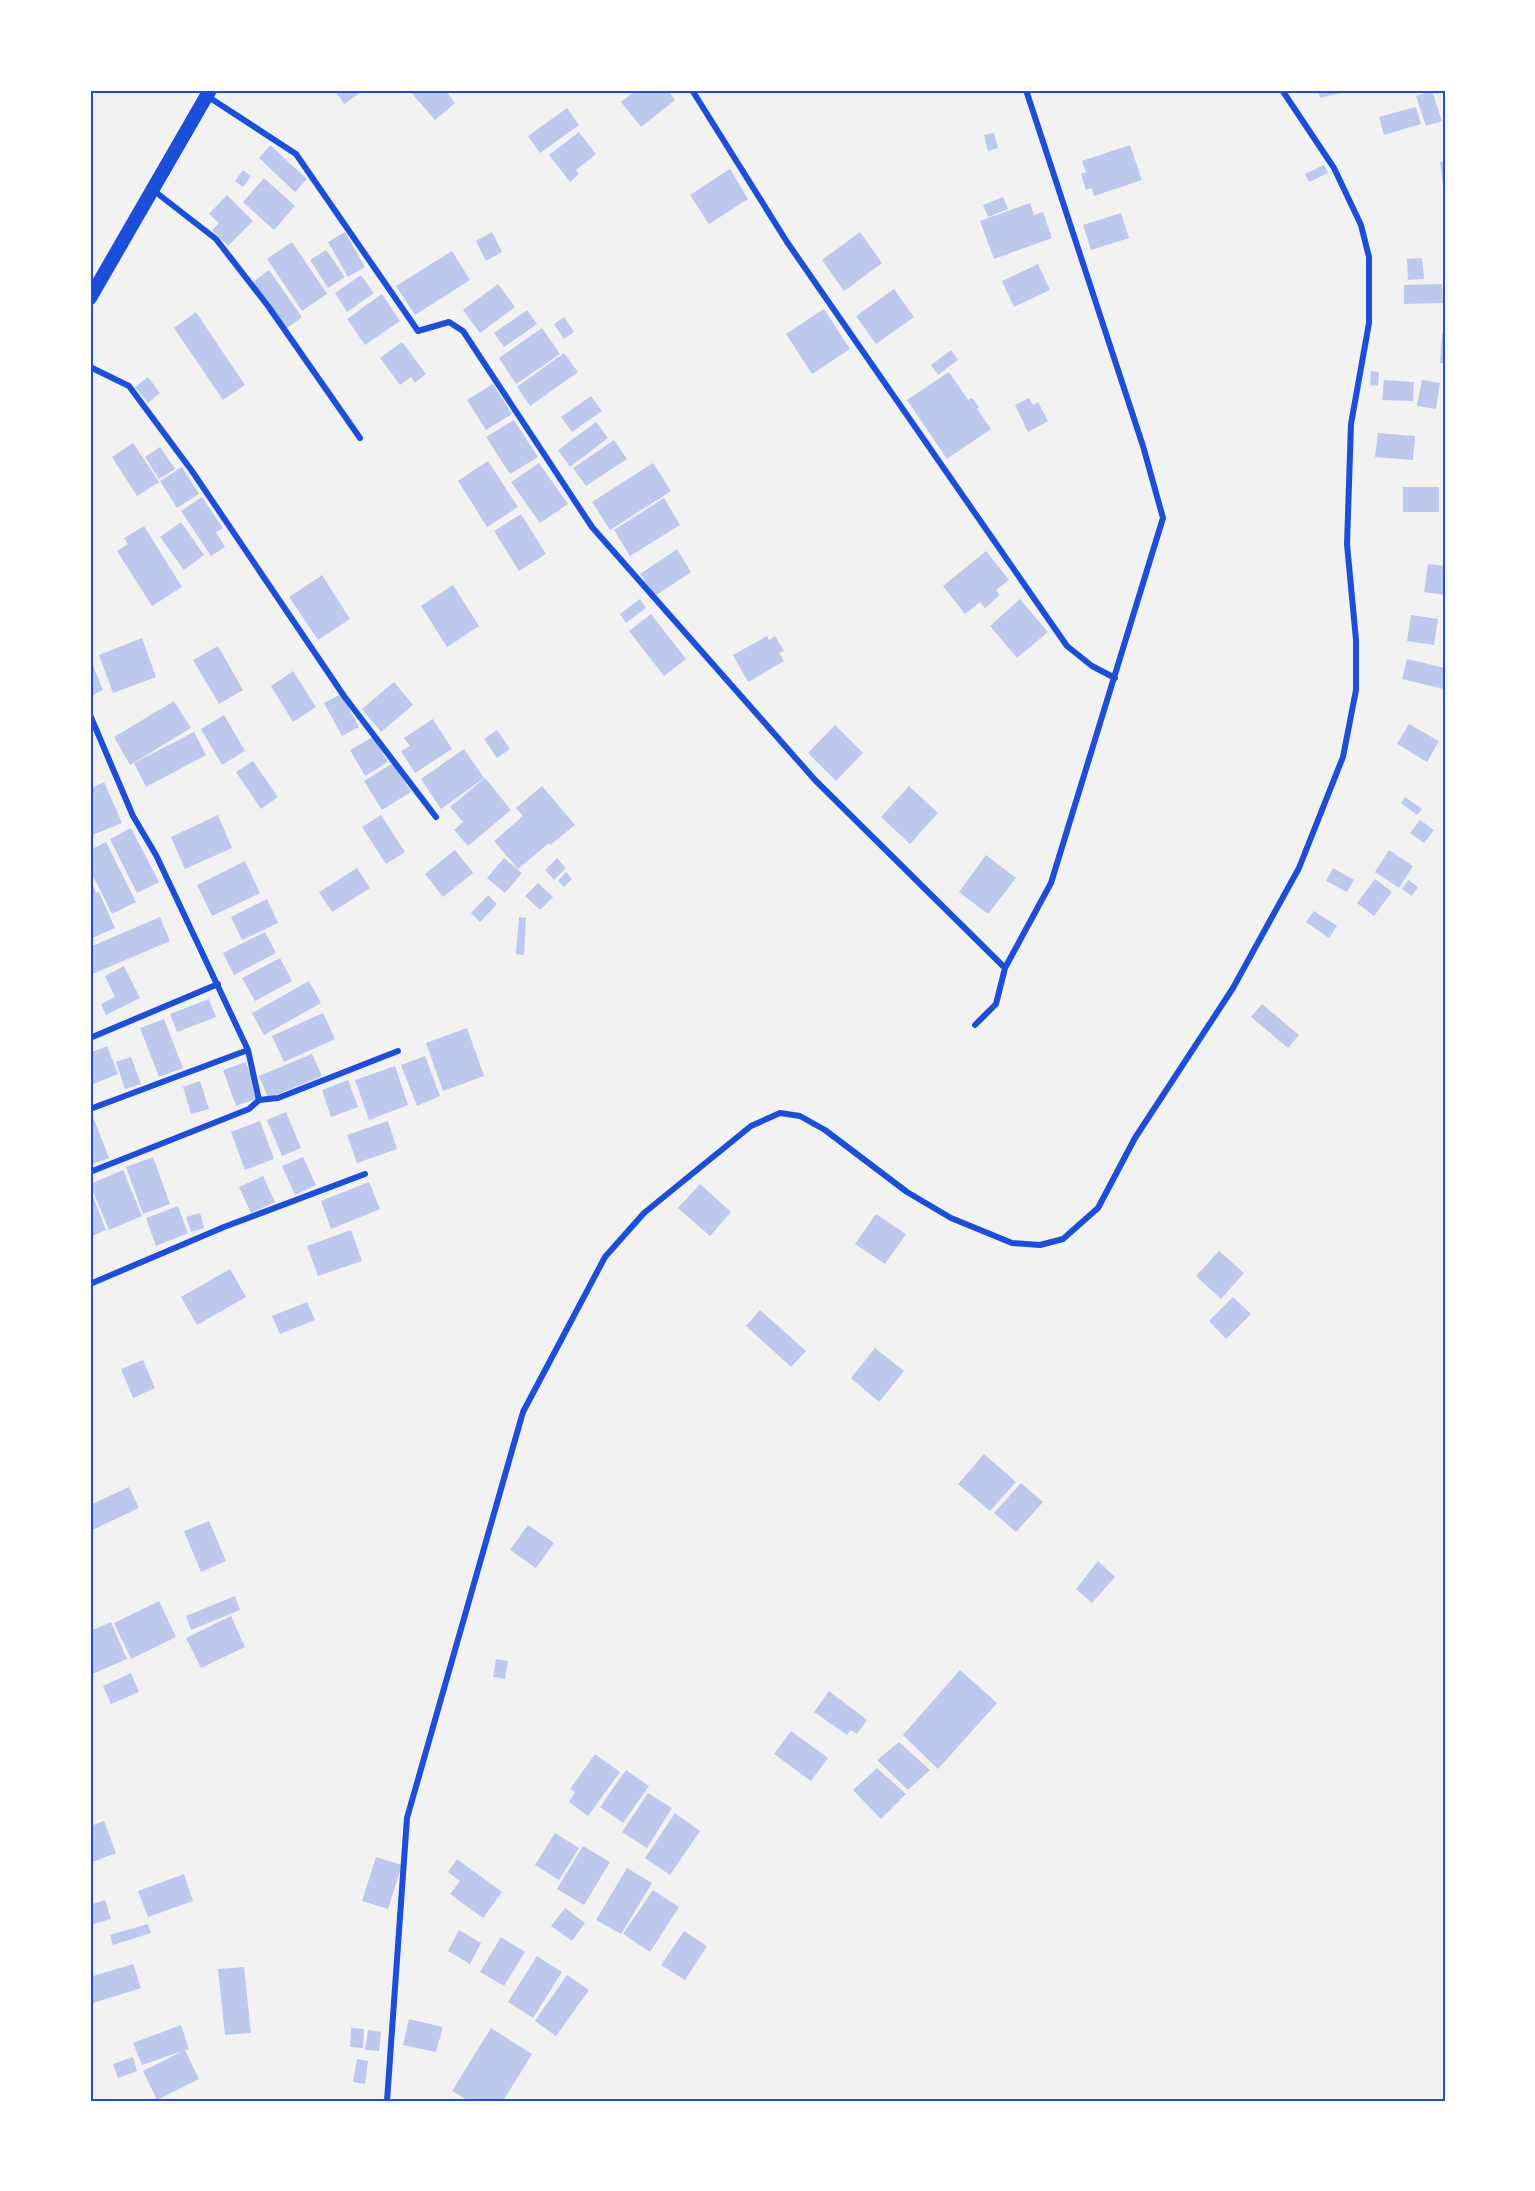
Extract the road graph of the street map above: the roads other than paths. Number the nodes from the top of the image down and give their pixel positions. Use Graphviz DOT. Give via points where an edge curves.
graph roads {
  1 [pos="693,90"];
  2 [pos="1026,90"];
  3 [pos="1282,90"];
  4 [pos="208,93"];
  5 [pos="152,190"];
  6 [pos="90,298"];
  7 [pos="90,368"];
  8 [pos="360,438"];
  9 [pos="1115,678"];
  10 [pos="90,715"];
  11 [pos="436,817"];
  12 [pos="1005,968"];
  13 [pos="218,984"];
  14 [pos="975,1025"];
  15 [pos="90,1038"];
  16 [pos="248,1050"];
  17 [pos="398,1051"];
  18 [pos="259,1100"];
  19 [pos="90,1109"];
  20 [pos="90,1172"];
  21 [pos="365,1174"];
  22 [pos="90,1284"];
  23 [pos="387,2101"];
  1 -- 9 [label="street" via="787,242 1067,646"];
  2 -- 9 [label="street" via="1163,518"];
  3 -- 23 [label="street" via="1334,168 1361,225 1369,257 1369,323 1351,424 1347,544 1356,640 1356,690 1343,757 1299,868 1233,988 1135,1138 1098,1208 1064,1239 1040,1245 1012,1243 951,1218 907,1192 825,1130 800,1116 780,1113 751,1126 644,1213 605,1257 523,1412 407,1818"];
  4 -- 5 [label="highway"];
  4 -- 12 [label="street" via="296,154 418,331 449,322 463,331 592,528 814,780"];
  5 -- 6 [label="highway"];
  5 -- 8 [label="street" via="216,239"];
  7 -- 11 [label="street" via="129,386 192,471 344,696"];
  9 -- 12 [label="street" via="1051,883"];
  10 -- 13 [label="street" via="132,816 156,855"];
  12 -- 14 [label="street" via="996,1004"];
  13 -- 15 [label="street"];
  13 -- 16 [label="street"];
  16 -- 18 [label="street"];
  16 -- 19 [label="street"];
  17 -- 18 [label="street" via="278,1098"];
  18 -- 20 [label="street" via="249,1109"];
  21 -- 22 [label="street" via="224,1227"];
}
